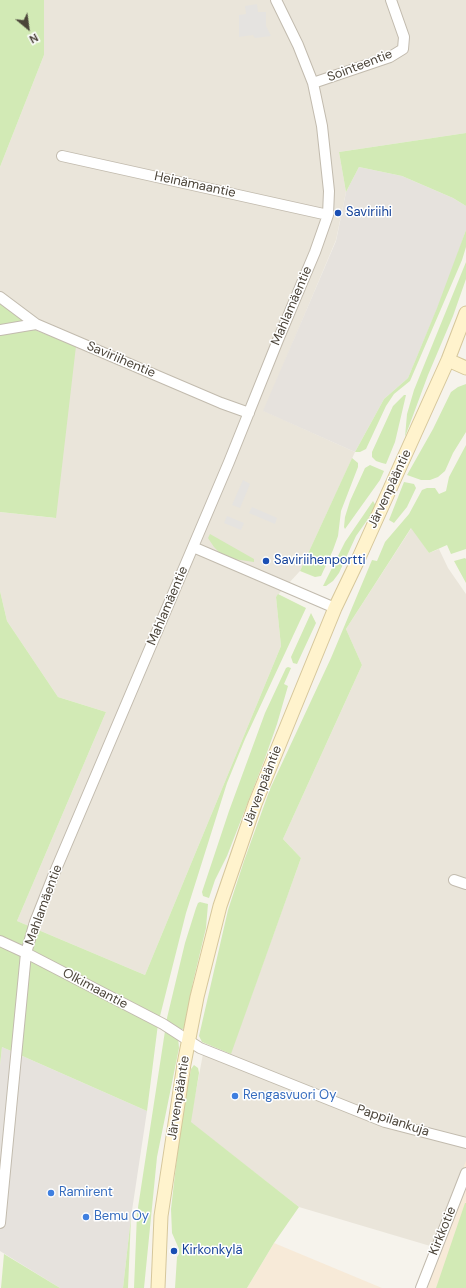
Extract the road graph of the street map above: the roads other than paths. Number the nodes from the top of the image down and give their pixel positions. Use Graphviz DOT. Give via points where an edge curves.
graph roads {
  1 [pos="276,0"];
  2 [pos="391,0"];
  3 [pos="314,83"];
  4 [pos="62,156"];
  5 [pos="328,215"];
  6 [pos="0,297"];
  7 [pos="466,314"];
  8 [pos="36,324"];
  9 [pos="0,330"];
  10 [pos="448,360"];
  11 [pos="466,368"];
  12 [pos="249,413"];
  13 [pos="193,547"];
  14 [pos="335,608"];
  15 [pos="454,880"];
  16 [pos="466,884"];
  17 [pos="0,941"];
  18 [pos="26,953"];
  19 [pos="188,1041"];
  20 [pos="466,1143"];
  21 [pos="466,1173"];
  22 [pos="0,1223"];
  23 [pos="158,1288"];
  24 [pos="420,1288"];
  1 -- 3 [label="street, Mahlamäentie"];
  2 -- 3 [label="street, Sointeentie" via="404,37 403,49 390,57"];
  3 -- 5 [label="street, Mahlamäentie" via="322,126 329,191"];
  4 -- 5 [label="street, Heinämaantie"];
  5 -- 12 [label="street, Mahlamäentie"];
  6 -- 8 [label="street, Saviriihentie"];
  7 -- 10 [label="main road, Järvenpääntie"];
  8 -- 9 [label="street"];
  8 -- 12 [label="street, Saviriihentie"];
  10 -- 11 [label="main road"];
  10 -- 14 [label="main road, Järvenpääntie"];
  12 -- 13 [label="street, Mahlamäentie"];
  13 -- 14 [label="street"];
  13 -- 18 [label="street, Mahlamäentie" via="54,874"];
  14 -- 19 [label="main road, Järvenpääntie" via="250,818 220,906"];
  15 -- 16 [label="street"];
  17 -- 18 [label="street, Olkimaantie"];
  18 -- 19 [label="street, Olkimaantie" via="175,1031"];
  18 -- 22 [label="street, Mahlamäentie"];
  19 -- 20 [label="street, Pappilankuja" via="385,1122"];
  19 -- 23 [label="main road, Järvenpääntie" via="161,1216"];
  21 -- 24 [label="street, Kirkkotie"];
}
